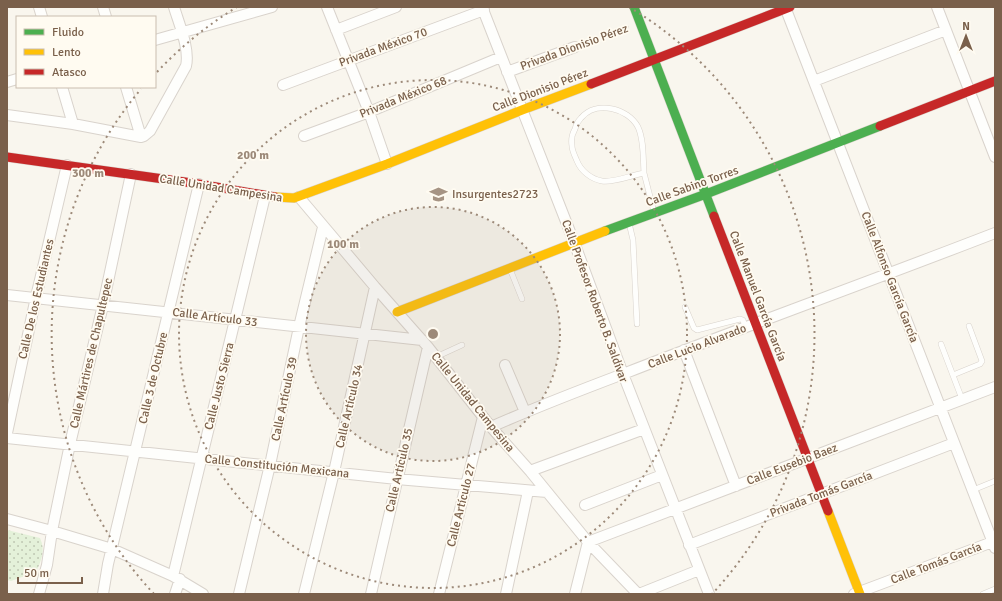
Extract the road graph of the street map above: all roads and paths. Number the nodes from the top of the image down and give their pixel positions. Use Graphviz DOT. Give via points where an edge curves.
graph roads {
  1 [pos="174,7"];
  2 [pos="272,7"];
  3 [pos="328,7"];
  4 [pos="396,7"];
  5 [pos="634,7"];
  6 [pos="937,7"];
  7 [pos="787,8"];
  8 [pos="483,9"];
  9 [pos="250,10"];
  10 [pos="640,22"];
  11 [pos="336,30"];
  12 [pos="946,30"];
  13 [pos="182,33"];
  14 [pos="156,40"];
  15 [pos="575,47"];
  16 [pos="501,57"];
  17 [pos="349,60"];
  18 [pos="655,60"];
  19 [pos="507,72"];
  20 [pos="814,81"];
  21 [pos="995,81"];
  22 [pos="283,85"];
  23 [pos="62,88"];
  24 [pos="126,88"];
  25 [pos="970,91"];
  26 [pos="522,110"];
  27 [pos="368,112"];
  28 [pos="7,115"];
  29 [pos="73,124"];
  30 [pos="304,136"];
  31 [pos="141,137"];
  32 [pos="839,143"];
  33 [pos="7,157"];
  34 [pos="995,157"];
  35 [pos="387,164"];
  36 [pos="67,165"];
  37 [pos="644,173"];
  38 [pos="131,174"];
  39 [pos="199,184"];
  40 [pos="706,194"];
  41 [pos="265,196"];
  42 [pos="299,197"];
  43 [pos="655,213"];
  44 [pos="629,222"];
  45 [pos="323,226"];
  46 [pos="995,233"];
  47 [pos="574,242"];
  48 [pos="510,268"];
  49 [pos="888,274"];
  50 [pos="375,287"];
  51 [pos="7,294"];
  52 [pos="36,297"];
  53 [pos="522,299"];
  54 [pos="102,305"];
  55 [pos="685,307"];
  56 [pos="168,312"];
  57 [pos="397,312"];
  58 [pos="236,320"];
  59 [pos="637,324"];
  60 [pos="750,325"];
  61 [pos="969,326"];
  62 [pos="299,327"];
  63 [pos="365,334"];
  64 [pos="425,343"];
  65 [pos="941,344"];
  66 [pos="462,345"];
  67 [pos="684,350"];
  68 [pos="436,357"];
  69 [pos="505,365"];
  70 [pos="623,374"];
  71 [pos="953,375"];
  72 [pos="995,387"];
  73 [pos="962,399"];
  74 [pos="940,408"];
  75 [pos="525,412"];
  76 [pos="483,417"];
  77 [pos="491,427"];
  78 [pos="644,429"];
  79 [pos="7,433"];
  80 [pos="7,438"];
  81 [pos="954,443"];
  82 [pos="70,444"];
  83 [pos="136,450"];
  84 [pos="202,457"];
  85 [pos="808,458"];
  86 [pos="270,465"];
  87 [pos="334,472"];
  88 [pos="530,472"];
  89 [pos="662,475"];
  90 [pos="397,479"];
  91 [pos="995,481"];
  92 [pos="466,485"];
  93 [pos="736,486"];
  94 [pos="972,490"];
  95 [pos="528,491"];
  96 [pos="547,492"];
  97 [pos="822,494"];
  98 [pos="585,505"];
  99 [pos="676,509"];
  100 [pos="7,519"];
  101 [pos="52,531"];
  102 [pos="588,542"];
  103 [pos="994,543"];
  104 [pos="689,545"];
  105 [pos="112,549"];
  106 [pos="699,570"];
  107 [pos="176,577"];
  108 [pos="995,589"];
  109 [pos="858,593"];
  110 [pos="39,594"];
  111 [pos="103,594"];
  112 [pos="175,594"];
  113 [pos="203,594"];
  114 [pos="239,594"];
  115 [pos="304,594"];
  116 [pos="371,594"];
  117 [pos="439,594"];
  118 [pos="506,594"];
  119 [pos="575,594"];
  120 [pos="638,594"];
  121 [pos="709,594"];
  122 [pos="982,594"];
  1 -- 13 [label="street"];
  2 -- 9 [label="street"];
  3 -- 11 [label="street"];
  4 -- 11 [label="street"];
  5 -- 10 [label="street, Calle Manuel García García"];
  6 -- 12 [label="street"];
  7 -- 18 [label="street, Calle Dionisio Pérez"];
  7 -- 20 [label="street, Calle Alfonso García García"];
  8 -- 16 [label="street, Calle Profesor Roberto B. Saldívar"];
  8 -- 17 [label="street, Privada México 70"];
  9 -- 13 [label="street"];
  10 -- 15 [label="path, Privada Dionisio Pérez"];
  10 -- 18 [label="street, Calle Manuel García García"];
  11 -- 17 [label="street"];
  12 -- 20 [label="street"];
  12 -- 25 [label="street"];
  13 -- 14 [label="street"];
  13 -- 31 [label="street" via="187,56 186,66 150,131"];
  15 -- 19 [label="street, Privada Dionisio Pérez"];
  16 -- 19 [label="street, Calle Profesor Roberto B. Saldívar"];
  16 -- 27 [label="street, Privada México 68"];
  17 -- 22 [label="street, Privada México 70"];
  17 -- 27 [label="street"];
  18 -- 26 [label="street, Calle Dionisio Pérez"];
  18 -- 40 [label="street, Calle Manuel García García"];
  19 -- 26 [label="street, Calle Profesor Roberto B. Saldívar"];
  20 -- 32 [label="street, Calle Alfonso García García"];
  21 -- 25 [label="street, Calle Sabino Torres"];
  23 -- 29 [label="street"];
  24 -- 31 [label="street"];
  25 -- 32 [label="street, Calle Sabino Torres"];
  25 -- 34 [label="street"];
  26 -- 35 [label="street, Calle Dionisio Pérez"];
  26 -- 47 [label="street, Calle Profesor Roberto B. Saldívar"];
  27 -- 30 [label="street, Privada México 68"];
  27 -- 35 [label="street"];
  28 -- 29 [label="street"];
  29 -- 31 [label="street"];
  32 -- 40 [label="street, Calle Sabino Torres"];
  32 -- 49 [label="street, Calle Alfonso García García"];
  33 -- 36 [label="street, Calle Unidad Campesina"];
  35 -- 42 [label="street, Calle Dionisio Pérez"];
  36 -- 38 [label="street, Calle Unidad Campesina"];
  36 -- 52 [label="street, Calle De los Estudiantes"];
  37 -- 37 [label="lane" via="641,138 632,119 622,112 609,108 598,108 581,117 572,135 572,147 579,167 584,172 601,181"];
  37 -- 43 [label="lane"];
  38 -- 39 [label="street, Calle Unidad Campesina"];
  38 -- 54 [label="street, Calle Mártires de Chapultepec"];
  39 -- 41 [label="street, Calle Unidad Campesina"];
  39 -- 56 [label="street, Calle 3 de Octubre"];
  40 -- 43 [label="street, Calle Sabino Torres"];
  40 -- 60 [label="street, Calle Manuel García García"];
  41 -- 42 [label="street, Calle Unidad Campesina" via="290,199"];
  41 -- 58 [label="street, Calle Justo Sierra"];
  42 -- 45 [label="street, Calle Unidad Campesina"];
  43 -- 44 [label="street, Calle Sabino Torres"];
  44 -- 47 [label="street, Calle Sabino Torres"];
  44 -- 59 [label="lane"];
  45 -- 50 [label="street, Calle Unidad Campesina"];
  45 -- 62 [label="street, Calle Artículo 39"];
  46 -- 49 [label="street, Calle Lucio Alvarado"];
  47 -- 48 [label="street, Calle Sabino Torres"];
  47 -- 70 [label="street, Calle Profesor Roberto B. Saldívar"];
  48 -- 53 [label="lane"];
  48 -- 57 [label="street, Calle Sabino Torres"];
  49 -- 60 [label="street, Calle Lucio Alvarado"];
  49 -- 74 [label="street, Calle Alfonso García García"];
  50 -- 57 [label="street, Calle Unidad Campesina"];
  50 -- 63 [label="street, Calle Artículo 34"];
  51 -- 52 [label="street, Calle Artículo 33"];
  52 -- 54 [label="street, Calle Artículo 33"];
  52 -- 79 [label="street, Calle De los Estudiantes"];
  54 -- 56 [label="street, Calle Artículo 33"];
  54 -- 82 [label="street, Calle Mártires de Chapultepec"];
  55 -- 60 [label="lane" via="697,330 740,319"];
  56 -- 58 [label="street, Calle Artículo 33"];
  56 -- 83 [label="street, Calle 3 de Octubre"];
  57 -- 64 [label="street, Calle Unidad Campesina"];
  58 -- 62 [label="street, Calle Artículo 33"];
  58 -- 84 [label="street, Calle Justo Sierra"];
  60 -- 67 [label="street, Calle Lucio Alvarado"];
  60 -- 85 [label="street, Calle Manuel García García"];
  61 -- 71 [label="lane" via="982,361"];
  62 -- 63 [label="street, Calle Artículo 33"];
  62 -- 86 [label="street, Calle Artículo 39"];
  63 -- 64 [label="street, Calle Artículo 33"];
  63 -- 87 [label="street, Calle Artículo 34"];
  64 -- 68 [label="street, Calle Unidad Campesina"];
  64 -- 90 [label="street, Calle Artículo 35"];
  65 -- 71 [label="lane"];
  66 -- 68 [label="lane"];
  67 -- 70 [label="street, Calle Lucio Alvarado"];
  67 -- 93 [label="street"];
  68 -- 76 [label="street, Calle Unidad Campesina"];
  69 -- 75 [label="street"];
  70 -- 75 [label="street, Calle Lucio Alvarado"];
  70 -- 78 [label="street, Calle Profesor Roberto B. Saldívar"];
  71 -- 73 [label="lane"];
  72 -- 73 [label="street, Calle Eusebio Baez"];
  73 -- 74 [label="street, Calle Eusebio Baez"];
  74 -- 81 [label="street, Calle Alfonso García García"];
  74 -- 85 [label="street, Calle Eusebio Baez"];
  75 -- 77 [label="street, Calle Lucio Alvarado"];
  76 -- 77 [label="street, Calle Unidad Campesina"];
  76 -- 92 [label="street, Calle Artículo 27"];
  77 -- 88 [label="street, Calle Unidad Campesina"];
  78 -- 88 [label="street"];
  78 -- 89 [label="street, Calle Profesor Roberto B. Saldívar"];
  80 -- 82 [label="street, Calle Constitución Mexicana"];
  81 -- 94 [label="street, Calle Alfonso García García"];
  81 -- 97 [label="street, Privada Tomás García"];
  82 -- 83 [label="street, Calle Constitución Mexicana"];
  82 -- 101 [label="street, Calle Mártires de Chapultepec"];
  83 -- 84 [label="street, Calle Constitución Mexicana"];
  83 -- 105 [label="street, Calle 3 de Octubre"];
  84 -- 86 [label="street, Calle Constitución Mexicana"];
  84 -- 107 [label="street, Calle Justo Sierra"];
  85 -- 93 [label="street, Calle Eusebio Baez"];
  85 -- 97 [label="street, Calle Manuel García García"];
  86 -- 87 [label="street, Calle Constitución Mexicana"];
  86 -- 114 [label="street, Calle Artículo 39"];
  87 -- 90 [label="street, Calle Constitución Mexicana"];
  87 -- 115 [label="street, Calle Artículo 34"];
  88 -- 96 [label="street, Calle Unidad Campesina"];
  89 -- 98 [label="street"];
  89 -- 99 [label="street, Calle Profesor Roberto B. Saldívar"];
  90 -- 92 [label="street, Calle Constitución Mexicana"];
  90 -- 116 [label="street, Calle Artículo 35"];
  91 -- 94 [label="lane"];
  92 -- 95 [label="street, Calle Constitución Mexicana"];
  92 -- 117 [label="street, Calle Artículo 27"];
  93 -- 99 [label="street, Calle Eusebio Baez"];
  94 -- 103 [label="street, Calle Alfonso García García"];
  95 -- 96 [label="street, Calle Constitución Mexicana"];
  95 -- 118 [label="street"];
  96 -- 102 [label="street, Calle Unidad Campesina"];
  97 -- 104 [label="street, Privada Tomás García"];
  97 -- 109 [label="street, Calle Manuel García García"];
  99 -- 102 [label="street, Calle Eusebio Baez"];
  99 -- 104 [label="street, Calle Profesor Roberto B. Saldívar"];
  100 -- 101 [label="street"];
  101 -- 105 [label="street"];
  101 -- 110 [label="street, Calle Mártires de Chapultepec"];
  102 -- 119 [label="street"];
  102 -- 120 [label="street, Calle Unidad Campesina"];
  103 -- 109 [label="street, Calle Tomás García"];
  104 -- 106 [label="street, Calle Profesor Roberto B. Saldívar"];
  105 -- 107 [label="street"];
  105 -- 111 [label="street, Calle 3 de Octubre"];
  106 -- 120 [label="street"];
  106 -- 121 [label="street, Calle Profesor Roberto B. Saldívar"];
  107 -- 112 [label="street, Calle Justo Sierra"];
  107 -- 113 [label="street"];
  108 -- 122 [label="lane"];
}
